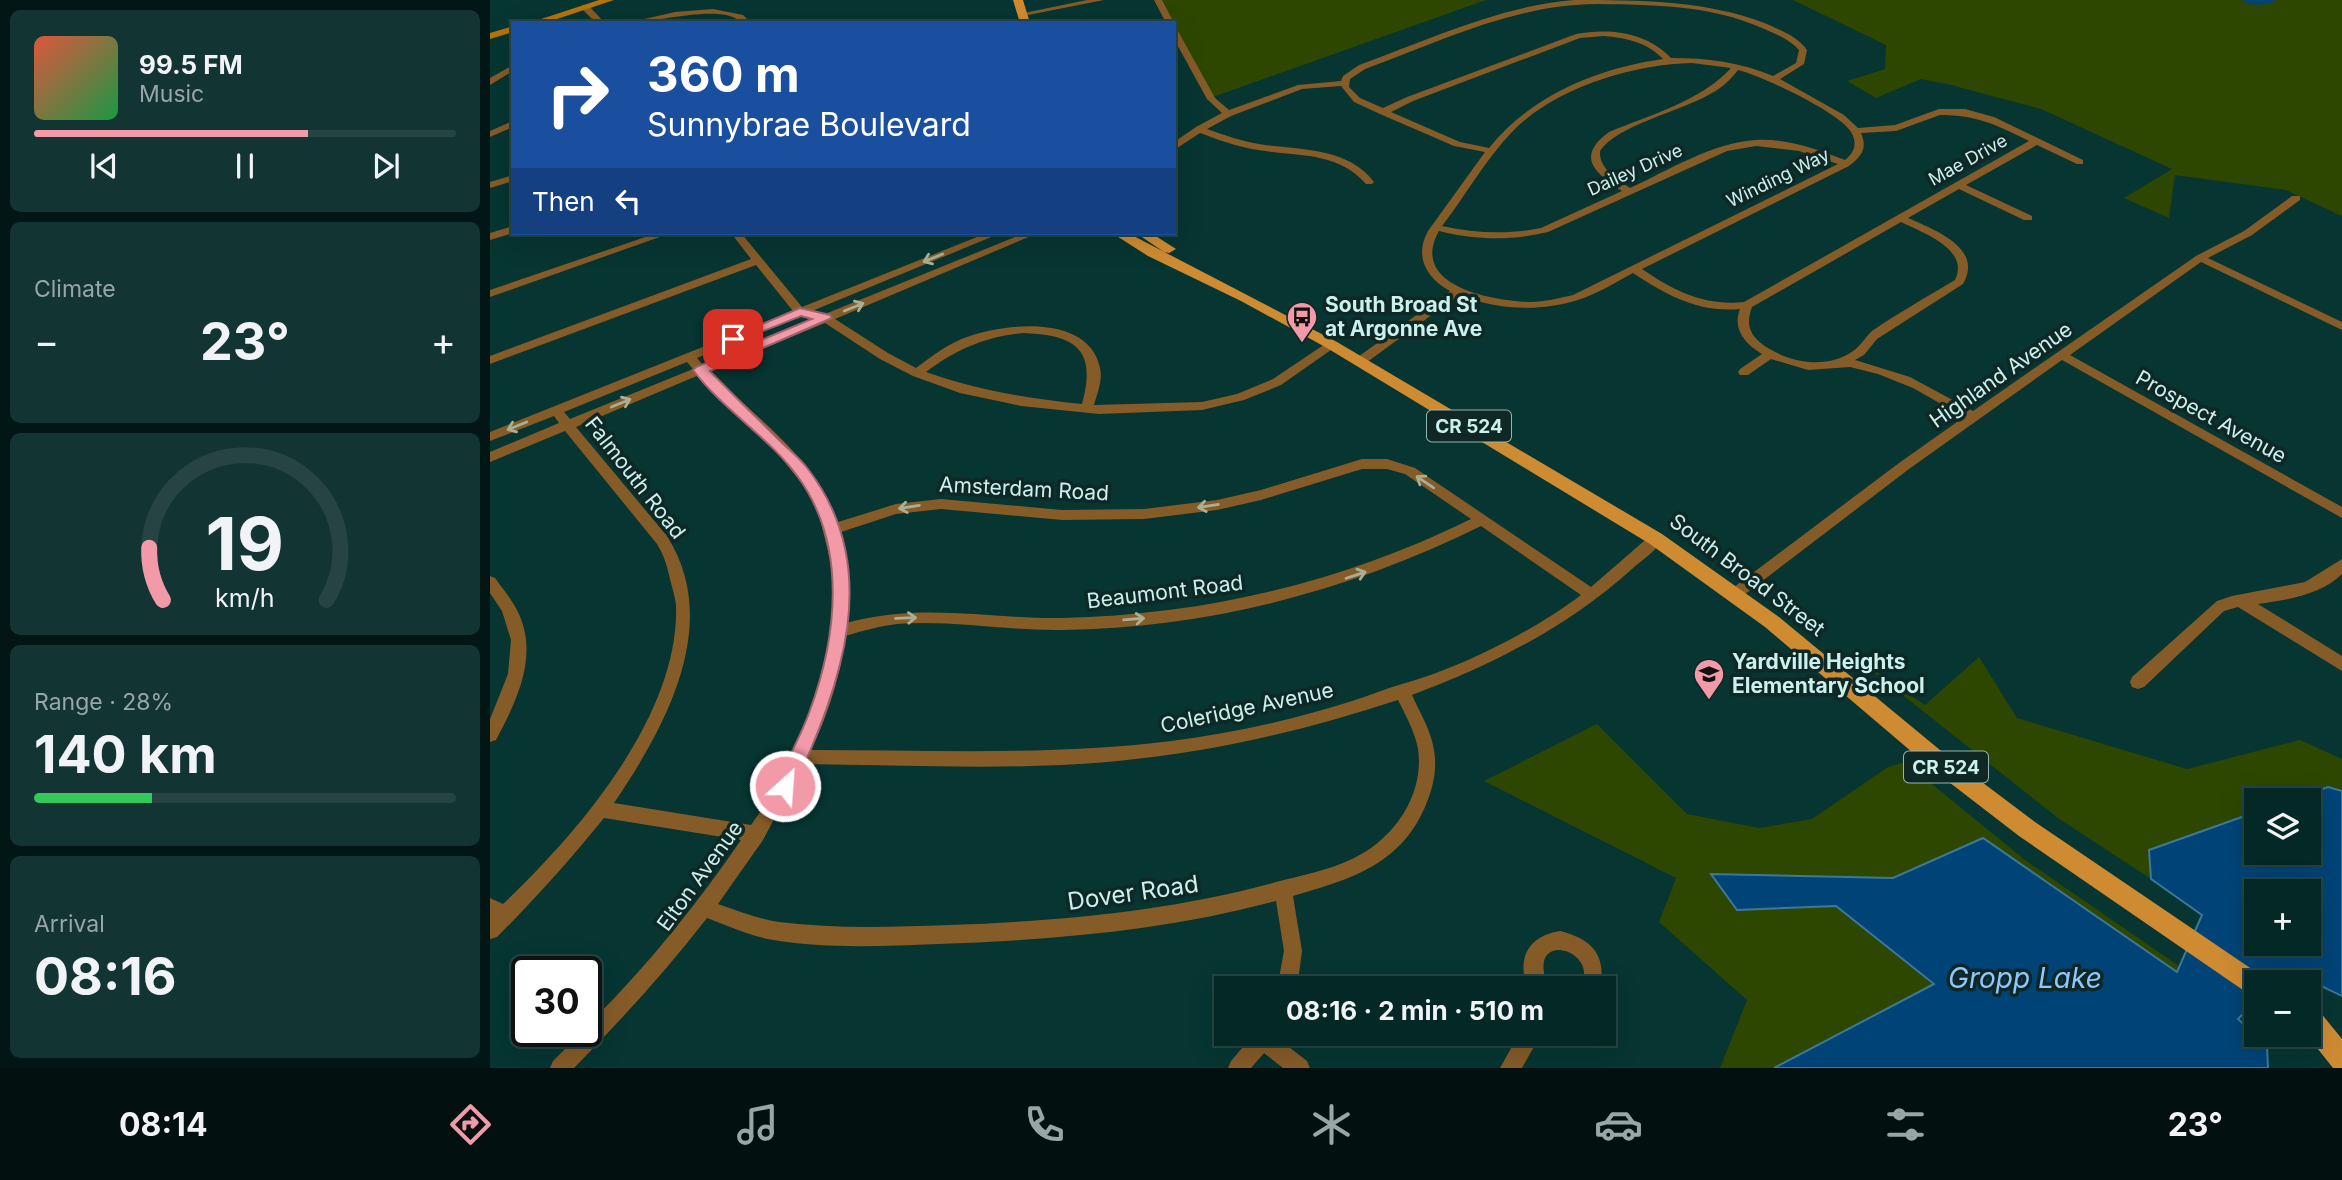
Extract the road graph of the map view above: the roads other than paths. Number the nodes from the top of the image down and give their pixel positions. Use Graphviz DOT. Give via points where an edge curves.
graph roads {
  1 [pos="610,0"];
  2 [pos="1018,0"];
  3 [pos="1100,0"];
  4 [pos="1158,0"];
  5 [pos="1614,1"];
  6 [pos="1711,4"];
  7 [pos="585,7"];
  8 [pos="1024,19"];
  9 [pos="540,21"];
  10 [pos="599,21"];
  11 [pos="651,21"];
  12 [pos="746,21"];
  13 [pos="1169,21"];
  14 [pos="511,30"];
  15 [pos="490,36"];
  16 [pos="1179,48"];
  17 [pos="1669,61"];
  18 [pos="1737,66"];
  19 [pos="511,69"];
  20 [pos="1776,78"];
  21 [pos="490,82"];
  22 [pos="1345,83"];
  23 [pos="1383,112"];
  24 [pos="1228,114"];
  25 [pos="511,125"];
  26 [pos="1199,129"];
  27 [pos="1856,131"];
  28 [pos="490,134"];
  29 [pos="2038,141"];
  30 [pos="1176,146"];
  31 [pos="1492,151"];
  32 [pos="2080,162"];
  33 [pos="1846,164"];
  34 [pos="511,179"];
  35 [pos="1369,181"];
  36 [pos="490,185"];
  37 [pos="1959,185"];
  38 [pos="1629,192"];
  39 [pos="2296,198"];
  40 [pos="1901,218"];
  41 [pos="2028,218"];
  42 [pos="1437,228"];
  43 [pos="511,230"];
  44 [pos="660,235"];
  45 [pos="738,235"];
  46 [pos="991,235"];
  47 [pos="1027,235"];
  48 [pos="1122,235"];
  49 [pos="1145,235"];
  50 [pos="490,237"];
  51 [pos="2200,258"];
  52 [pos="758,260"];
  53 [pos="1633,269"];
  54 [pos="1458,290"];
  55 [pos="490,294"];
  56 [pos="1245,298"];
  57 [pos="1747,305"];
  58 [pos="800,312"];
  59 [pos="825,318"];
  60 [pos="2342,326"];
  61 [pos="1332,345"];
  62 [pos="1770,354"];
  63 [pos="2062,355"];
  64 [pos="689,356"];
  65 [pos="490,360"];
  66 [pos="1359,362"];
  67 [pos="1843,362"];
  68 [pos="700,370"];
  69 [pos="1744,372"];
  70 [pos="917,373"];
  71 [pos="556,410"];
  72 [pos="1087,410"];
  73 [pos="1973,417"];
  74 [pos="567,425"];
  75 [pos="490,437"];
  76 [pos="490,457"];
  77 [pos="2342,513"];
  78 [pos="1482,520"];
  79 [pos="832,529"];
  80 [pos="1656,539"];
  81 [pos="2342,565"];
  82 [pos="490,582"];
  83 [pos="1735,594"];
  84 [pos="1591,595"];
  85 [pos="2241,601"];
  86 [pos="839,631"];
  87 [pos="2342,664"];
  88 [pos="2138,682"];
  89 [pos="1402,691"];
  90 [pos="490,735"];
  91 [pos="800,757"];
  92 [pos="601,809"];
  93 [pos="757,834"];
  94 [pos="1283,890"];
  95 [pos="706,908"];
  96 [pos="498,911"];
  97 [pos="490,930"];
  98 [pos="1289,976"];
  99 [pos="1533,976"];
  100 [pos="1592,976"];
  101 [pos="2244,979"];
  102 [pos="2321,1027"];
  103 [pos="2321,1034"];
  104 [pos="2342,1039"];
  105 [pos="1257,1046"];
  106 [pos="1275,1046"];
  107 [pos="1524,1046"];
  108 [pos="2342,1059"];
  109 [pos="560,1068"];
  110 [pos="1238,1068"];
  111 [pos="1300,1068"];
  112 [pos="1510,1068"];
  1 -- 7 [label="street"];
  2 -- 8 [label="main road"];
  3 -- 8 [label="street"];
  4 -- 13 [label="street"];
  5 -- 6 [label="street"];
  5 -- 22 [label="street" via="1565,3 1514,14 1362,67"];
  6 -- 20 [label="street" via="1801,46 1800,64"];
  7 -- 9 [label="street"];
  7 -- 10 [label="street"];
  11 -- 12 [label="street" via="725,9 742,14"];
  14 -- 15 [label="street"];
  16 -- 24 [label="street" via="1211,99"];
  17 -- 18 [label="street, Winding Way"];
  17 -- 23 [label="street" via="1657,47 1634,38 1579,36"];
  17 -- 31 [label="street, Winding Way" via="1629,68 1553,99 1518,121"];
  18 -- 20 [label="street, Winding Way"];
  18 -- 38 [label="street" via="1714,89 1598,144 1594,156 1598,168"];
  19 -- 21 [label="street"];
  20 -- 27 [label="street, Winding Way"];
  22 -- 23 [label="street" via="1351,97"];
  22 -- 24 [label="street" via="1301,87"];
  23 -- 31 [label="street" via="1457,144"];
  24 -- 26 [label="street"];
  25 -- 28 [label="street"];
  26 -- 30 [label="street"];
  26 -- 35 [label="street" via="1255,147 1329,157 1362,171"];
  27 -- 29 [label="street, Mae Drive" via="1896,128 1932,114 1956,111 1985,117"];
  27 -- 33 [label="street, Winding Way" via="1860,149"];
  29 -- 32 [label="street"];
  29 -- 37 [label="street, Mae Drive"];
  31 -- 42 [label="street, Winding Way"];
  33 -- 38 [label="street, Dailey Drive" via="1797,146 1744,144"];
  33 -- 53 [label="street, Winding Way"];
  34 -- 36 [label="street"];
  37 -- 40 [label="street, Mae Drive"];
  37 -- 41 [label="street"];
  38 -- 42 [label="street, Dailey Drive" via="1530,234 1487,237"];
  39 -- 51 [label="street, Highland Avenue" via="2248,233"];
  40 -- 57 [label="street, Mae Drive"];
  40 -- 67 [label="street" via="1957,251 1965,264 1964,276 1873,336 1853,358"];
  42 -- 54 [label="street, Winding Way" via="1427,247 1427,261 1438,277"];
  43 -- 50 [label="street"];
  44 -- 55 [label="street"];
  45 -- 52 [label="street"];
  46 -- 58 [label="street, one-way"];
  59 -- 47 [label="street, one-way"];
  48 -- 56 [label="main road, South Broad Street / CR 524"];
  49 -- 56 [label="main road, South Broad Street / CR 524"];
  51 -- 60 [label="street"];
  51 -- 63 [label="street, Highland Avenue"];
  52 -- 58 [label="street"];
  52 -- 65 [label="street"];
  53 -- 54 [label="street, Winding Way" via="1577,297 1547,304 1503,303"];
  53 -- 57 [label="street" via="1686,301 1711,307"];
  54 -- 66 [label="street"];
  56 -- 61 [label="main road, South Broad Street / CR 524"];
  57 -- 62 [label="street" via="1741,319 1746,334"];
  58 -- 59 [label="street"];
  58 -- 64 [label="street"];
  59 -- 68 [label="street"];
  59 -- 70 [label="street"];
  61 -- 66 [label="main road, South Broad Street / CR 524"];
  61 -- 72 [label="street" via="1277,382 1220,402 1181,408"];
  62 -- 67 [label="street" via="1806,365"];
  62 -- 69 [label="street"];
  63 -- 73 [label="street, Highland Avenue"];
  63 -- 77 [label="street, Prospect Avenue"];
  64 -- 68 [label="street, Elton Avenue"];
  64 -- 71 [label="street"];
  66 -- 80 [label="main road, South Broad Street / CR 524"];
  67 -- 73 [label="street" via="1899,377"];
  74 -- 68 [label="street, one-way"];
  68 -- 79 [label="street, Elton Avenue" via="803,472"];
  70 -- 72 [label="street" via="992,397"];
  70 -- 72 [label="street" via="964,342 987,334 1016,329 1055,332 1083,348 1093,364"];
  71 -- 74 [label="street, Falmouth Road"];
  71 -- 75 [label="street, one-way"];
  73 -- 83 [label="street, Highland Avenue"];
  74 -- 76 [label="street"];
  74 -- 92 [label="street, Falmouth Road" via="662,539 678,574 682,599 679,650 663,704"];
  78 -- 79 [label="street, Amsterdam Road, one-way" via="1410,471 1374,463 1261,495 1180,510 1062,515 941,504 896,509"];
  78 -- 84 [label="street, Amsterdam Road"];
  86 -- 78 [label="street, Beaumont Road, one-way" via="907,618 1078,623 1225,608 1373,570"];
  79 -- 86 [label="street, Elton Avenue" via="841,573"];
  80 -- 83 [label="main road, South Broad Street / CR 524"];
  80 -- 84 [label="street, Coleridge Avenue"];
  81 -- 85 [label="street" via="2336,573 2301,590"];
  82 -- 90 [label="street" via="510,610 519,645 513,687"];
  83 -- 101 [label="main road, South Broad Street / CR 524" via="2027,829"];
  84 -- 89 [label="street, Coleridge Avenue" via="1523,638"];
  85 -- 87 [label="street"];
  85 -- 88 [label="street" via="2230,599"];
  86 -- 91 [label="street, Elton Avenue" via="831,674"];
  89 -- 91 [label="street, Coleridge Avenue" via="1229,738 1118,754"];
  89 -- 94 [label="street, Dover Road" via="1423,735 1426,753 1425,782 1416,810 1405,828 1374,857 1357,867"];
  91 -- 93 [label="street, Elton Avenue"];
  92 -- 93 [label="street"];
  92 -- 96 [label="street, Falmouth Road" via="547,873"];
  93 -- 95 [label="street, Elton Avenue"];
  94 -- 95 [label="street, Dover Road" via="1152,917 959,935 776,931"];
  94 -- 98 [label="street" via="1293,951"];
  95 -- 109 [label="street, Elton Avenue" via="645,981"];
  96 -- 97 [label="street, Falmouth Road"];
  99 -- 100 [label="street" via="1535,955 1557,940 1585,952"];
  102 -- 104 [label="main road"];
  103 -- 108 [label="main road"];
  105 -- 110 [label="street"];
  106 -- 111 [label="street"];
  107 -- 112 [label="street"];
}
